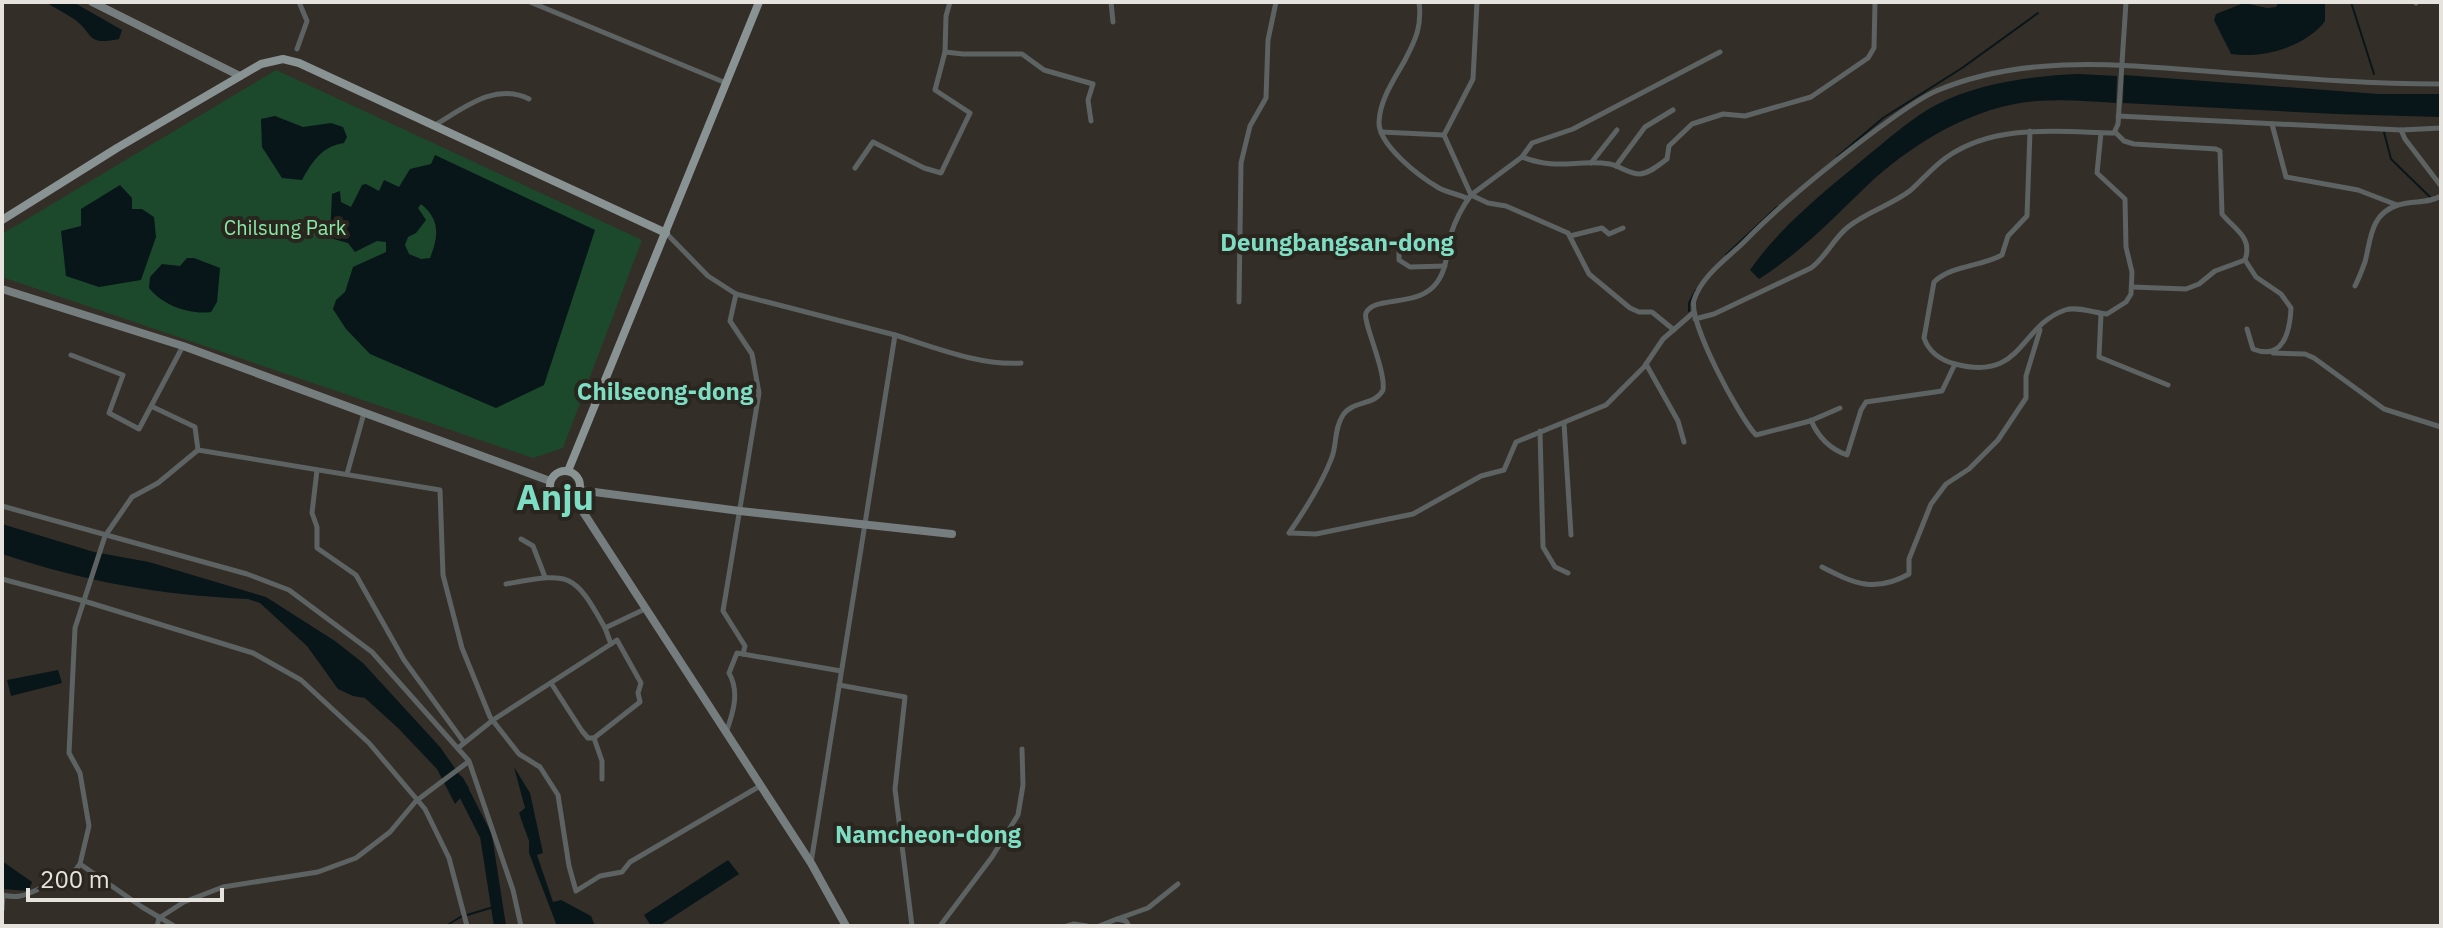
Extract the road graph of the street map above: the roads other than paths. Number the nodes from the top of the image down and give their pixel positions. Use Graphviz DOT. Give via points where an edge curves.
graph roads {
  1 [pos="92,2"];
  2 [pos="299,2"];
  3 [pos="530,2"];
  4 [pos="759,2"];
  5 [pos="950,2"];
  6 [pos="1111,2"];
  7 [pos="1276,2"];
  8 [pos="1419,2"];
  9 [pos="1477,2"];
  10 [pos="1875,2"];
  11 [pos="2126,2"];
  12 [pos="1113,22"];
  13 [pos="297,49"];
  14 [pos="945,52"];
  15 [pos="1720,52"];
  16 [pos="2121,67"];
  17 [pos="240,76"];
  18 [pos="727,83"];
  19 [pos="2441,84"];
  20 [pos="529,99"];
  21 [pos="1673,110"];
  22 [pos="2118,116"];
  23 [pos="1091,121"];
  24 [pos="2272,124"];
  25 [pos="434,125"];
  26 [pos="2441,128"];
  27 [pos="1617,130"];
  28 [pos="2401,130"];
  29 [pos="2030,131"];
  30 [pos="1380,132"];
  31 [pos="2115,132"];
  32 [pos="2101,133"];
  33 [pos="1444,135"];
  34 [pos="1522,157"];
  35 [pos="1591,164"];
  36 [pos="1616,166"];
  37 [pos="855,168"];
  38 [pos="2441,186"];
  39 [pos="2441,196"];
  40 [pos="1469,197"];
  41 [pos="2397,205"];
  42 [pos="2,220"];
  43 [pos="1623,228"];
  44 [pos="666,233"];
  45 [pos="1570,236"];
  46 [pos="1399,244"];
  47 [pos="2245,260"];
  48 [pos="1445,266"];
  49 [pos="2355,286"];
  50 [pos="2132,287"];
  51 [pos="2,289"];
  52 [pos="736,294"];
  53 [pos="1239,302"];
  54 [pos="2101,314"];
  55 [pos="1694,316"];
  56 [pos="2042,325"];
  57 [pos="2247,329"];
  58 [pos="1674,330"];
  59 [pos="895,335"];
  60 [pos="183,346"];
  61 [pos="2272,353"];
  62 [pos="71,355"];
  63 [pos="1021,363"];
  64 [pos="1646,364"];
  65 [pos="1955,364"];
  66 [pos="2168,385"];
  67 [pos="153,407"];
  68 [pos="1840,408"];
  69 [pos="364,413"];
  70 [pos="1811,420"];
  71 [pos="1564,423"];
  72 [pos="2441,427"];
  73 [pos="1540,431"];
  74 [pos="1684,442"];
  75 [pos="198,450"];
  76 [pos="317,470"];
  77 [pos="568,471"];
  78 [pos="347,474"];
  79 [pos="550,481"];
  80 [pos="577,494"];
  81 [pos="2,506"];
  82 [pos="740,511"];
  83 [pos="865,523"];
  84 [pos="952,534"];
  85 [pos="1571,535"];
  86 [pos="104,538"];
  87 [pos="521,539"];
  88 [pos="1822,567"];
  89 [pos="1568,573"];
  90 [pos="545,577"];
  91 [pos="2,579"];
  92 [pos="506,584"];
  93 [pos="84,601"];
  94 [pos="647,609"];
  95 [pos="605,628"];
  96 [pos="611,644"];
  97 [pos="743,654"];
  98 [pos="841,671"];
  99 [pos="551,683"];
  100 [pos="839,685"];
  101 [pos="493,720"];
  102 [pos="726,735"];
  103 [pos="594,738"];
  104 [pos="463,741"];
  105 [pos="458,748"];
  106 [pos="1022,749"];
  107 [pos="467,762"];
  108 [pos="602,779"];
  109 [pos="760,786"];
  110 [pos="419,798"];
  111 [pos="811,863"];
  112 [pos="80,864"];
  113 [pos="1178,884"];
  114 [pos="2,896"];
  115 [pos="2,910"];
  116 [pos="159,918"];
  117 [pos="1117,919"];
  118 [pos="157,926"];
  119 [pos="174,926"];
  120 [pos="467,926"];
  121 [pos="521,926"];
  122 [pos="846,926"];
  123 [pos="912,926"];
  124 [pos="940,926"];
  125 [pos="1067,926"];
  126 [pos="1087,926"];
  127 [pos="1099,926"];
  128 [pos="1129,926"];
  1 -- 17 [label="main road"];
  2 -- 13 [label="street" via="307,21"];
  3 -- 18 [label="street"];
  4 -- 18 [label="main road"];
  5 -- 14 [label="street"];
  6 -- 12 [label="street"];
  7 -- 53 [label="street" via="1268,40 1266,98 1250,126 1241,163"];
  8 -- 30 [label="street" via="1420,29 1385,94"];
  9 -- 33 [label="street" via="1473,79"];
  10 -- 36 [label="street" via="1871,55 1818,93 1745,116 1701,120 1669,146 1667,159 1643,174"];
  11 -- 16 [label="street"];
  14 -- 23 [label="street" via="1022,54 1044,70 1093,84 1088,100"];
  14 -- 37 [label="street" via="935,90 970,113 941,173 873,142"];
  15 -- 34 [label="street" via="1573,129 1532,143"];
  16 -- 19 [label="street"];
  16 -- 22 [label="street"];
  16 -- 55 [label="street" via="2027,67 1932,93 1857,144 1762,224 1695,296"];
  17 -- 25 [label="main road" via="270,60 291,61"];
  17 -- 42 [label="main road"];
  18 -- 44 [label="main road"];
  20 -- 25 [label="street" via="502,92"];
  21 -- 36 [label="street" via="1645,127"];
  22 -- 24 [label="street"];
  22 -- 31 [label="street"];
  24 -- 28 [label="street"];
  24 -- 41 [label="street" via="2286,177 2358,190"];
  25 -- 44 [label="main road"];
  26 -- 28 [label="street"];
  27 -- 35 [label="street"];
  28 -- 38 [label="street"];
  29 -- 32 [label="street"];
  29 -- 55 [label="street" via="1955,152 1910,190 1845,229 1811,268 1714,314"];
  29 -- 65 [label="street" via="2027,216 2008,236 2002,255 1962,266 1934,282 1924,338 1936,356"];
  30 -- 33 [label="street"];
  30 -- 40 [label="street" via="1423,176"];
  31 -- 32 [label="street"];
  31 -- 47 [label="street" via="2134,144 2218,149 2221,208 2246,238"];
  32 -- 50 [label="street" via="2097,173 2125,199"];
  33 -- 40 [label="street"];
  34 -- 35 [label="street" via="1552,165"];
  34 -- 40 [label="street"];
  35 -- 36 [label="street"];
  39 -- 41 [label="street" via="2427,203"];
  40 -- 45 [label="street" via="1506,206"];
  40 -- 48 [label="street" via="1451,235"];
  41 -- 49 [label="street" via="2375,221"];
  43 -- 45 [label="street"];
  44 -- 52 [label="street" via="708,276"];
  44 -- 77 [label="main road"];
  45 -- 58 [label="street" via="1589,274 1634,311 1652,312"];
  46 -- 48 [label="street" via="1399,260 1406,266"];
  47 -- 50 [label="street" via="2215,271 2193,287"];
  47 -- 61 [label="street" via="2291,308 2284,342"];
  48 -- 73 [label="street" via="1422,295 1381,302 1367,310 1365,322 1384,377 1383,390 1345,412 1325,475 1289,533 1316,534 1421,512 1450,491 1504,470 1516,442"];
  50 -- 54 [label="street" via="2126,302"];
  51 -- 60 [label="main road"];
  52 -- 59 [label="street"];
  52 -- 82 [label="street" via="730,321 752,354 759,393"];
  54 -- 56 [label="street" via="2071,309"];
  54 -- 66 [label="street" via="2099,357"];
  55 -- 58 [label="street"];
  55 -- 70 [label="street" via="1738,410 1756,435"];
  56 -- 65 [label="street" via="2002,363"];
  56 -- 88 [label="street" via="2026,376 2026,398 1998,440 1946,484 1931,504 1909,559 1909,574 1889,585 1850,582"];
  57 -- 61 [label="street" via="2253,349"];
  58 -- 64 [label="street"];
  59 -- 63 [label="street" via="994,362"];
  59 -- 83 [label="street"];
  60 -- 67 [label="street"];
  60 -- 69 [label="main road"];
  61 -- 72 [label="street" via="2305,354 2384,409"];
  62 -- 67 [label="street" via="123,375 109,413 139,429"];
  64 -- 71 [label="street" via="1606,405"];
  64 -- 74 [label="street"];
  65 -- 70 [label="street" via="1942,391 1866,402 1847,455 1821,438"];
  67 -- 75 [label="street" via="195,427"];
  68 -- 70 [label="street"];
  69 -- 78 [label="street"];
  69 -- 79 [label="main road"];
  71 -- 73 [label="street"];
  71 -- 85 [label="street"];
  73 -- 89 [label="street" via="1543,547 1555,567"];
  75 -- 76 [label="street"];
  75 -- 86 [label="street" via="132,497"];
  76 -- 78 [label="street"];
  76 -- 104 [label="street" via="312,513 317,548 356,575 404,660"];
  77 -- 79 [label="main road"];
  77 -- 80 [label="main road" via="577,477"];
  78 -- 101 [label="street" via="440,490 443,575 462,648"];
  79 -- 80 [label="main road" via="556,498 564,501"];
  80 -- 82 [label="main road"];
  80 -- 94 [label="main road"];
  81 -- 86 [label="street"];
  82 -- 83 [label="main road"];
  82 -- 97 [label="street" via="723,611 745,646"];
  83 -- 84 [label="main road"];
  83 -- 98 [label="street"];
  86 -- 93 [label="street"];
  86 -- 105 [label="street" via="247,574 289,590 372,652"];
  87 -- 90 [label="street" via="533,546"];
  90 -- 92 [label="street"];
  90 -- 95 [label="street" via="578,586"];
  91 -- 93 [label="street"];
  93 -- 110 [label="street" via="253,653 301,680"];
  93 -- 112 [label="street" via="75,628 69,753 80,773 89,826"];
  94 -- 95 [label="street"];
  94 -- 102 [label="main road"];
  95 -- 96 [label="street"];
  96 -- 99 [label="street"];
  96 -- 103 [label="street" via="617,640 641,683 640,702"];
  97 -- 98 [label="street"];
  97 -- 102 [label="street" via="737,653 729,673 736,682"];
  98 -- 100 [label="street"];
  99 -- 101 [label="street"];
  99 -- 103 [label="street" via="582,731"];
  100 -- 111 [label="street"];
  100 -- 123 [label="street" via="905,697 895,789"];
  101 -- 104 [label="street"];
  101 -- 109 [label="street" via="519,754 540,767 558,795 576,891 600,876 622,872 630,862"];
  102 -- 109 [label="main road"];
  103 -- 108 [label="street"];
  104 -- 105 [label="street"];
  105 -- 107 [label="street"];
  106 -- 124 [label="street" via="1018,815"];
  107 -- 110 [label="street"];
  107 -- 121 [label="street"];
  109 -- 111 [label="main road"];
  110 -- 116 [label="street" via="378,843 342,865 223,887"];
  110 -- 120 [label="street" via="449,858"];
  111 -- 122 [label="main road"];
  112 -- 114 [label="street" via="64,882 29,895"];
  112 -- 116 [label="street"];
  113 -- 117 [label="street" via="1148,908"];
  114 -- 115 [label="street"];
  116 -- 118 [label="street"];
  116 -- 119 [label="street"];
  117 -- 127 [label="street"];
  117 -- 128 [label="street"];
  125 -- 126 [label="street"];
}
